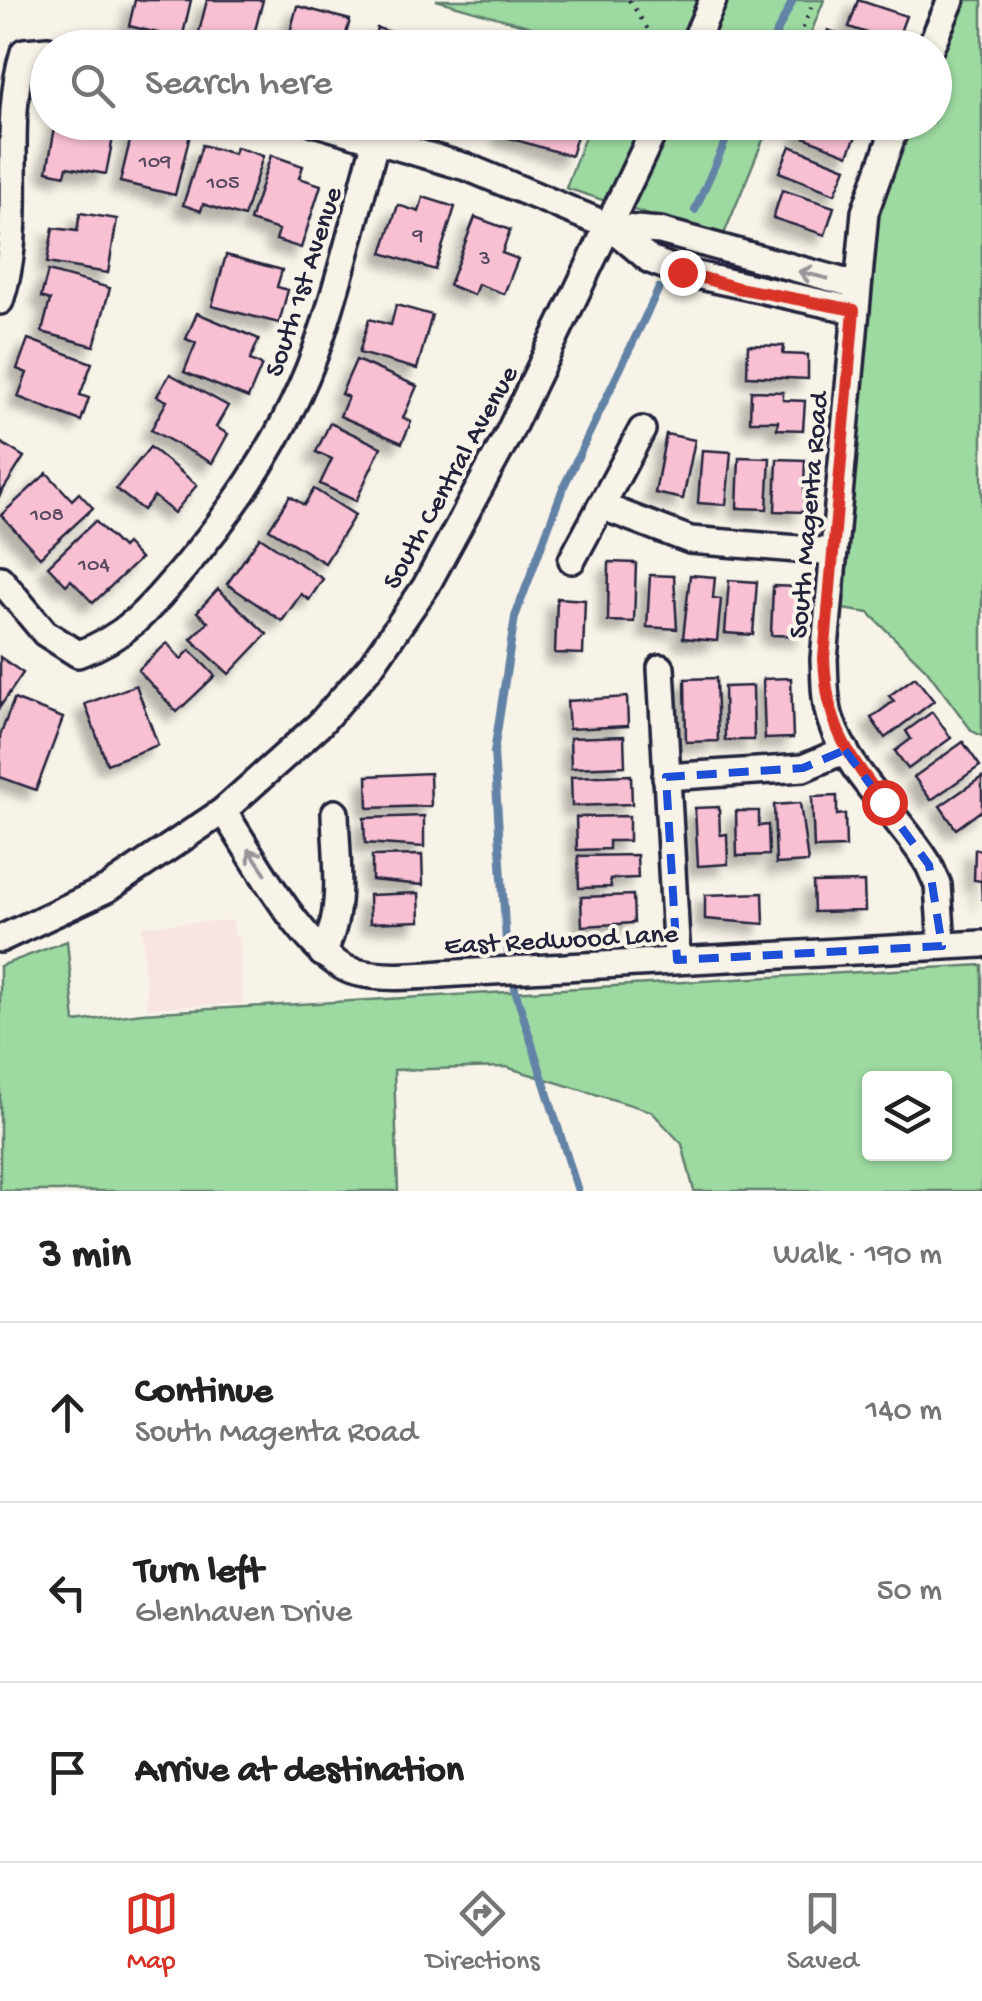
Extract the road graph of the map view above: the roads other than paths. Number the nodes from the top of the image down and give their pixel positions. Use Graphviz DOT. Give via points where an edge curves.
graph roads {
  1 [pos="712,0"];
  2 [pos="951,0"];
  3 [pos="700,30"];
  4 [pos="938,30"];
  5 [pos="30,58"];
  6 [pos="376,140"];
  7 [pos="650,140"];
  8 [pos="891,140"];
  9 [pos="611,226"];
  10 [pos="746,258"];
  11 [pos="738,288"];
  12 [pos="855,297"];
  13 [pos="0,301"];
  14 [pos="642,430"];
  15 [pos="602,506"];
  16 [pos="834,552"];
  17 [pos="572,560"];
  18 [pos="0,579"];
  19 [pos="661,668"];
  20 [pos="845,750"];
  21 [pos="666,777"];
  22 [pos="224,810"];
  23 [pos="335,813"];
  24 [pos="0,939"];
  25 [pos="982,944"];
  26 [pos="942,946"];
  27 [pos="322,952"];
  28 [pos="676,960"];
  1 -- 3 [label="street"];
  2 -- 4 [label="street"];
  5 -- 13 [label="street" via="10,83 8,244"];
  6 -- 9 [label="street" via="470,168"];
  6 -- 18 [label="street, South 1st Avenue" via="322,333 271,445 222,524 113,642 78,654 45,633"];
  7 -- 9 [label="street, South Central Avenue"];
  8 -- 12 [label="street, South Magenta Road" via="865,212"];
  9 -- 10 [label="street" via="660,230"];
  9 -- 11 [label="street" via="650,260"];
  9 -- 22 [label="street, South Central Avenue" via="426,586 371,666 319,725"];
  10 -- 11 [label="street"];
  12 -- 10 [label="street, one-way"];
  11 -- 12 [label="street"];
  12 -- 16 [label="street, South Magenta Road"];
  14 -- 15 [label="street"];
  15 -- 16 [label="street" via="690,540"];
  15 -- 17 [label="street"];
  16 -- 20 [label="street, South Magenta Road" via="824,676 831,721"];
  19 -- 21 [label="street"];
  20 -- 21 [label="street" via="803,768"];
  20 -- 26 [label="street, South Magenta Road" via="929,865 938,885"];
  21 -- 28 [label="street"];
  22 -- 24 [label="street, South Central Avenue" via="107,889"];
  27 -- 22 [label="street, East Redwood Lane, one-way"];
  23 -- 27 [label="street" via="337,896 332,938"];
  25 -- 26 [label="street, East Redwood Lane"];
  26 -- 28 [label="street, East Redwood Lane"];
  27 -- 28 [label="street, East Redwood Lane" via="352,972 383,976"];
}
